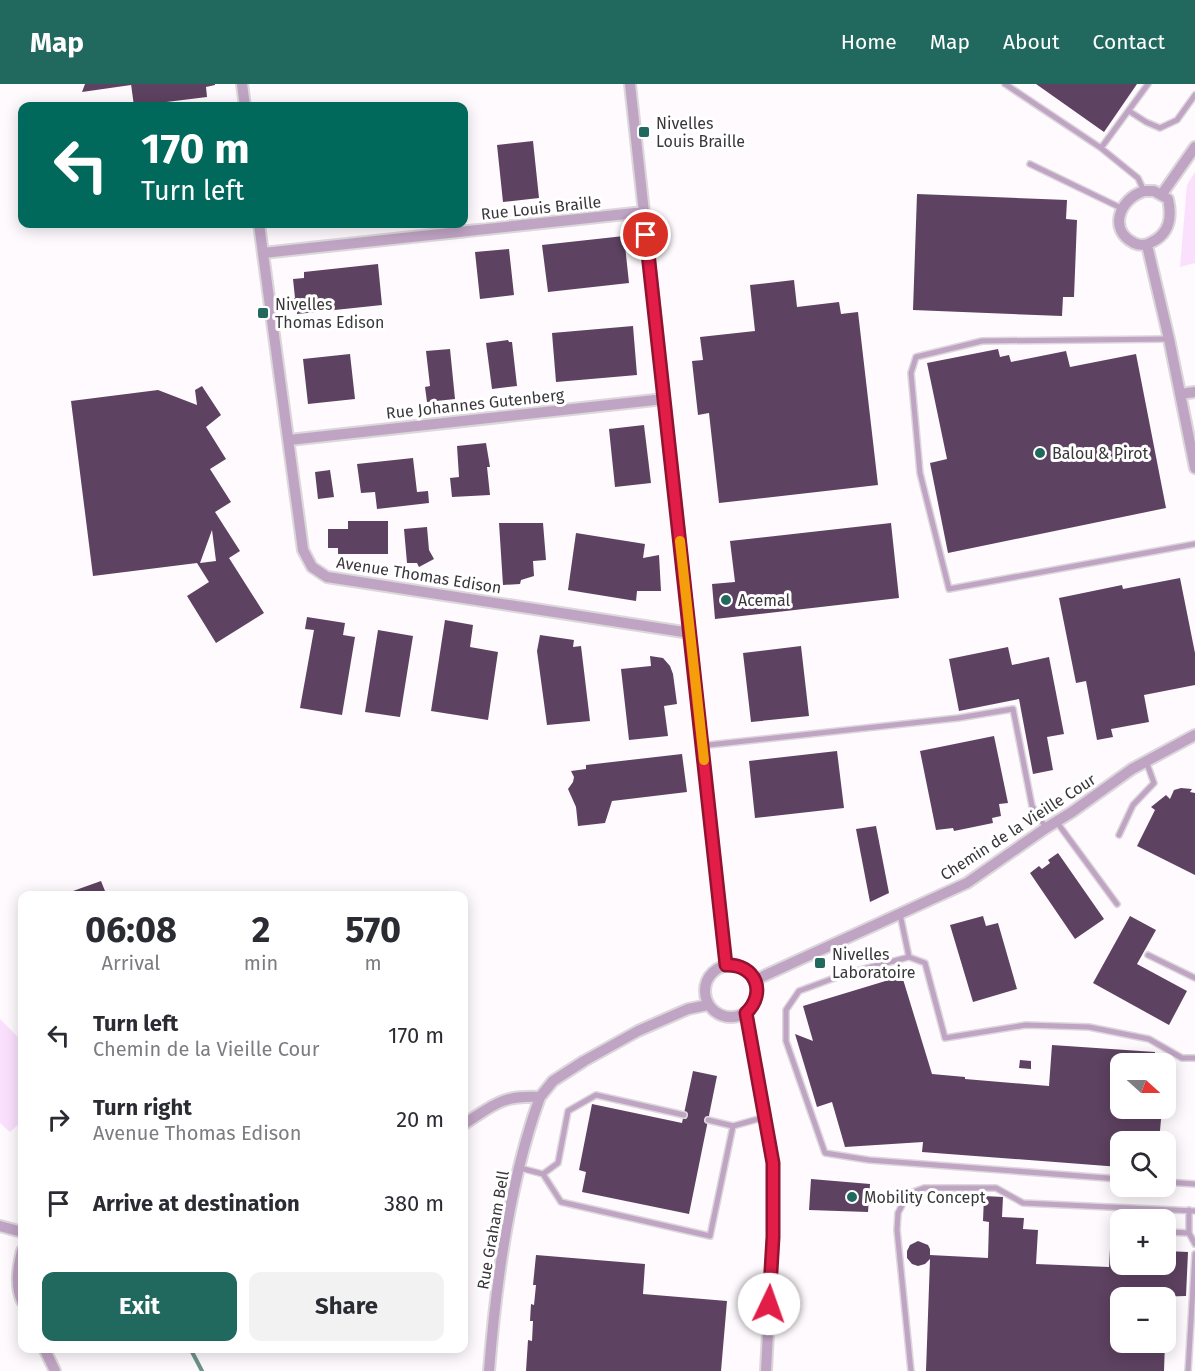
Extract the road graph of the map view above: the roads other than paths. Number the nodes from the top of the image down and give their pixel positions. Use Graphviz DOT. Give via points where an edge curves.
graph roads {
  1 [pos="242,84"];
  2 [pos="630,84"];
  3 [pos="1005,84"];
  4 [pos="1148,84"];
  5 [pos="1195,95"];
  6 [pos="244,102"];
  7 [pos="1129,111"];
  8 [pos="1195,147"];
  9 [pos="1101,148"];
  10 [pos="1030,164"];
  11 [pos="1144,191"];
  12 [pos="1161,194"];
  13 [pos="1122,208"];
  14 [pos="644,212"];
  15 [pos="260,228"];
  16 [pos="1147,245"];
  17 [pos="263,252"];
  18 [pos="1169,339"];
  19 [pos="1195,392"];
  20 [pos="1180,394"];
  21 [pos="664,399"];
  22 [pos="289,440"];
  23 [pos="1195,468"];
  24 [pos="1195,544"];
  25 [pos="690,633"];
  26 [pos="1195,735"];
  27 [pos="708,745"];
  28 [pos="1146,761"];
  29 [pos="1056,821"];
  30 [pos="1046,828"];
  31 [pos="1119,836"];
  32 [pos="1117,904"];
  33 [pos="900,914"];
  34 [pos="1148,955"];
  35 [pos="909,957"];
  36 [pos="726,965"];
  37 [pos="1195,978"];
  38 [pos="755,980"];
  39 [pos="708,1005"];
  40 [pos="746,1013"];
  41 [pos="1195,1058"];
  42 [pos="540,1097"];
  43 [pos="684,1115"];
  44 [pos="765,1117"];
  45 [pos="708,1120"];
  46 [pos="468,1121"];
  47 [pos="733,1126"];
  48 [pos="519,1168"];
  49 [pos="543,1174"];
  50 [pos="1110,1178"];
  51 [pos="1176,1183"];
  52 [pos="1195,1184"];
  53 [pos="1192,1210"];
  54 [pos="0,1226"];
  55 [pos="18,1231"];
  56 [pos="1176,1232"];
  57 [pos="1189,1233"];
  58 [pos="1195,1244"];
  59 [pos="1195,1254"];
  60 [pos="46,1353"];
  61 [pos="54,1371"];
  62 [pos="489,1371"];
  63 [pos="766,1371"];
  64 [pos="911,1371"];
  65 [pos="1188,1371"];
  1 -- 6 [label="street"];
  2 -- 14 [label="street"];
  3 -- 9 [label="lane"];
  4 -- 7 [label="lane"];
  5 -- 7 [label="lane" via="1177,120 1160,128"];
  7 -- 9 [label="lane"];
  8 -- 12 [label="street"];
  9 -- 11 [label="lane" via="1138,178"];
  10 -- 13 [label="lane"];
  11 -- 12 [label="street"];
  11 -- 13 [label="street" via="1127,200"];
  12 -- 16 [label="street" via="1168,199 1169,225 1160,238"];
  13 -- 16 [label="street" via="1123,233 1134,243"];
  14 -- 17 [label="street, Rue Louis Braille"];
  14 -- 21 [label="street"];
  15 -- 17 [label="street, Avenue Thomas Edison"];
  16 -- 18 [label="street"];
  17 -- 22 [label="street, Avenue Thomas Edison"];
  18 -- 20 [label="street"];
  18 -- 24 [label="lane" via="982,341 916,357 911,373 920,473 949,589"];
  19 -- 20 [label="street"];
  20 -- 23 [label="street"];
  21 -- 22 [label="street, Rue Johannes Gutenberg"];
  21 -- 25 [label="street"];
  22 -- 25 [label="street, Avenue Thomas Edison" via="303,550 312,567 327,577"];
  25 -- 36 [label="street"];
  26 -- 28 [label="street, Chemin de la Vieille Cour"];
  27 -- 30 [label="lane" via="1013,709 1032,806"];
  28 -- 29 [label="street, Chemin de la Vieille Cour"];
  28 -- 31 [label="lane" via="1154,783 1133,805"];
  29 -- 30 [label="street, Chemin de la Vieille Cour"];
  29 -- 32 [label="lane"];
  30 -- 33 [label="street, Chemin de la Vieille Cour" via="967,883"];
  33 -- 35 [label="lane"];
  33 -- 38 [label="street, Chemin de la Vieille Cour"];
  34 -- 37 [label="lane"];
  35 -- 41 [label="lane" via="925,963 945,1038 1026,1024 1089,1027 1149,1039 1182,1058"];
  35 -- 50 [label="lane" via="799,991 786,1010 786,1041 825,1153 869,1160"];
  36 -- 38 [label="street" via="743,967"];
  36 -- 39 [label="street" via="707,979"];
  38 -- 40 [label="street" via="756,999"];
  39 -- 40 [label="street" via="722,1016"];
  39 -- 42 [label="street" via="688,1009 584,1061 553,1081"];
  40 -- 44 [label="street"];
  42 -- 46 [label="street" via="510,1098"];
  42 -- 48 [label="street, Rue Graham Bell"];
  43 -- 49 [label="lane" via="596,1095 568,1111 558,1163"];
  44 -- 47 [label="lane"];
  44 -- 63 [label="street" via="773,1163"];
  45 -- 47 [label="lane"];
  47 -- 49 [label="lane" via="710,1236 561,1203"];
  48 -- 49 [label="lane"];
  48 -- 62 [label="street, Rue Graham Bell" via="496,1302"];
  51 -- 52 [label="lane"];
  53 -- 57 [label="lane"];
  53 -- 64 [label="lane" via="1023,1203 996,1188 924,1188 908,1194 898,1213 897,1230"];
  54 -- 55 [label="street"];
  56 -- 57 [label="lane"];
  57 -- 58 [label="lane"];
  59 -- 65 [label="lane"];
  60 -- 61 [label="street"];
}
